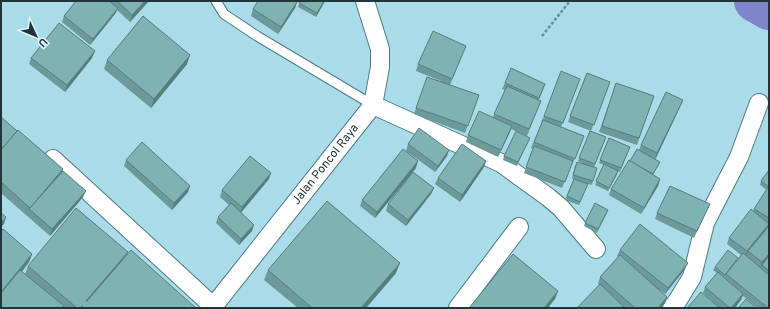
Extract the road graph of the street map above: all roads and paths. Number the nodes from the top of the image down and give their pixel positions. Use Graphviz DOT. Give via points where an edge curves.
graph roads {
  1 [pos="216,1"];
  2 [pos="365,1"];
  3 [pos="570,1"];
  4 [pos="542,36"];
  5 [pos="759,103"];
  6 [pos="373,105"];
  7 [pos="52,158"];
  8 [pos="519,227"];
  9 [pos="596,249"];
  10 [pos="214,308"];
  11 [pos="458,308"];
  12 [pos="672,308"];
  1 -- 6 [label="lane" via="224,14 257,36"];
  2 -- 6 [label="street, Jalan Poncol Raya" via="380,49 380,67"];
  3 -- 4 [label="path"];
  5 -- 12 [label="street" via="738,157 705,223 692,277"];
  6 -- 9 [label="street" via="501,163 562,208"];
  6 -- 10 [label="street, Jalan Poncol Raya"];
  7 -- 10 [label="street"];
  8 -- 11 [label="street"];
}
